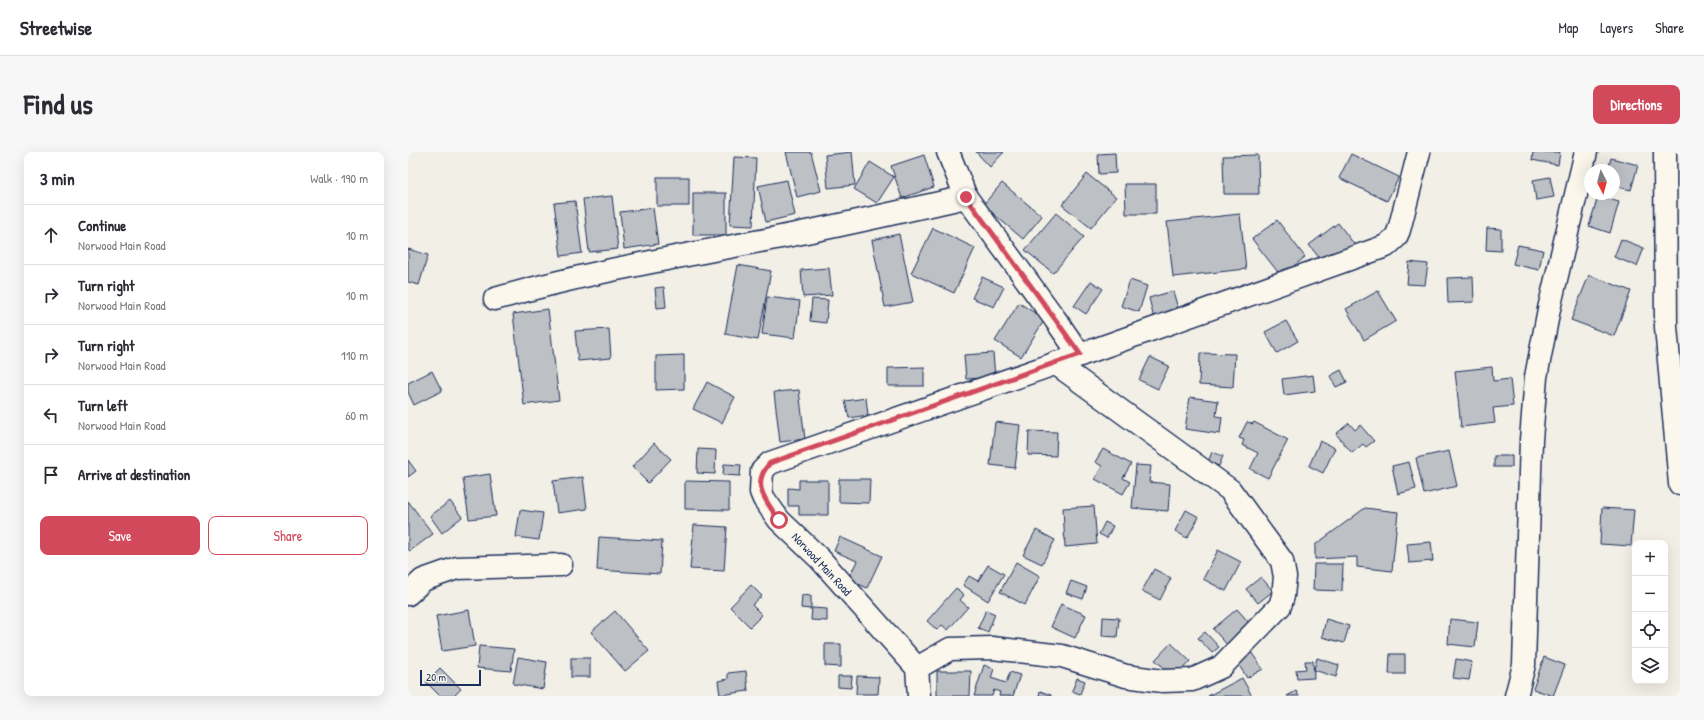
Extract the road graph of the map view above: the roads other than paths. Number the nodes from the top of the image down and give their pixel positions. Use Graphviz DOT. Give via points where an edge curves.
graph roads {
  1 [pos="948,152"];
  2 [pos="1419,152"];
  3 [pos="1586,152"];
  4 [pos="1665,152"];
  5 [pos="966,197"];
  6 [pos="496,300"];
  7 [pos="1080,354"];
  8 [pos="1055,363"];
  9 [pos="1680,484"];
  10 [pos="561,565"];
  11 [pos="408,594"];
  12 [pos="917,668"];
  13 [pos="919,696"];
  14 [pos="1516,696"];
  1 -- 5 [label="street"];
  2 -- 7 [label="street, Norwood Main Road" via="1399,230 1396,237 1386,246"];
  3 -- 14 [label="street" via="1549,309 1536,377 1531,440 1524,665"];
  4 -- 9 [label="street" via="1666,327"];
  5 -- 6 [label="street" via="785,236 606,270"];
  5 -- 7 [label="street"];
  7 -- 8 [label="street, Norwood Main Road"];
  8 -- 12 [label="street, Norwood Main Road" via="770,463 762,471 761,492 779,520 820,559"];
  8 -- 12 [label="street" via="1230,490 1282,561 1285,578 1280,606 1221,667 1192,680 1162,681 1126,676 1062,656 992,648 950,649"];
  10 -- 11 [label="street" via="457,568 423,580"];
  12 -- 13 [label="street"];
}
